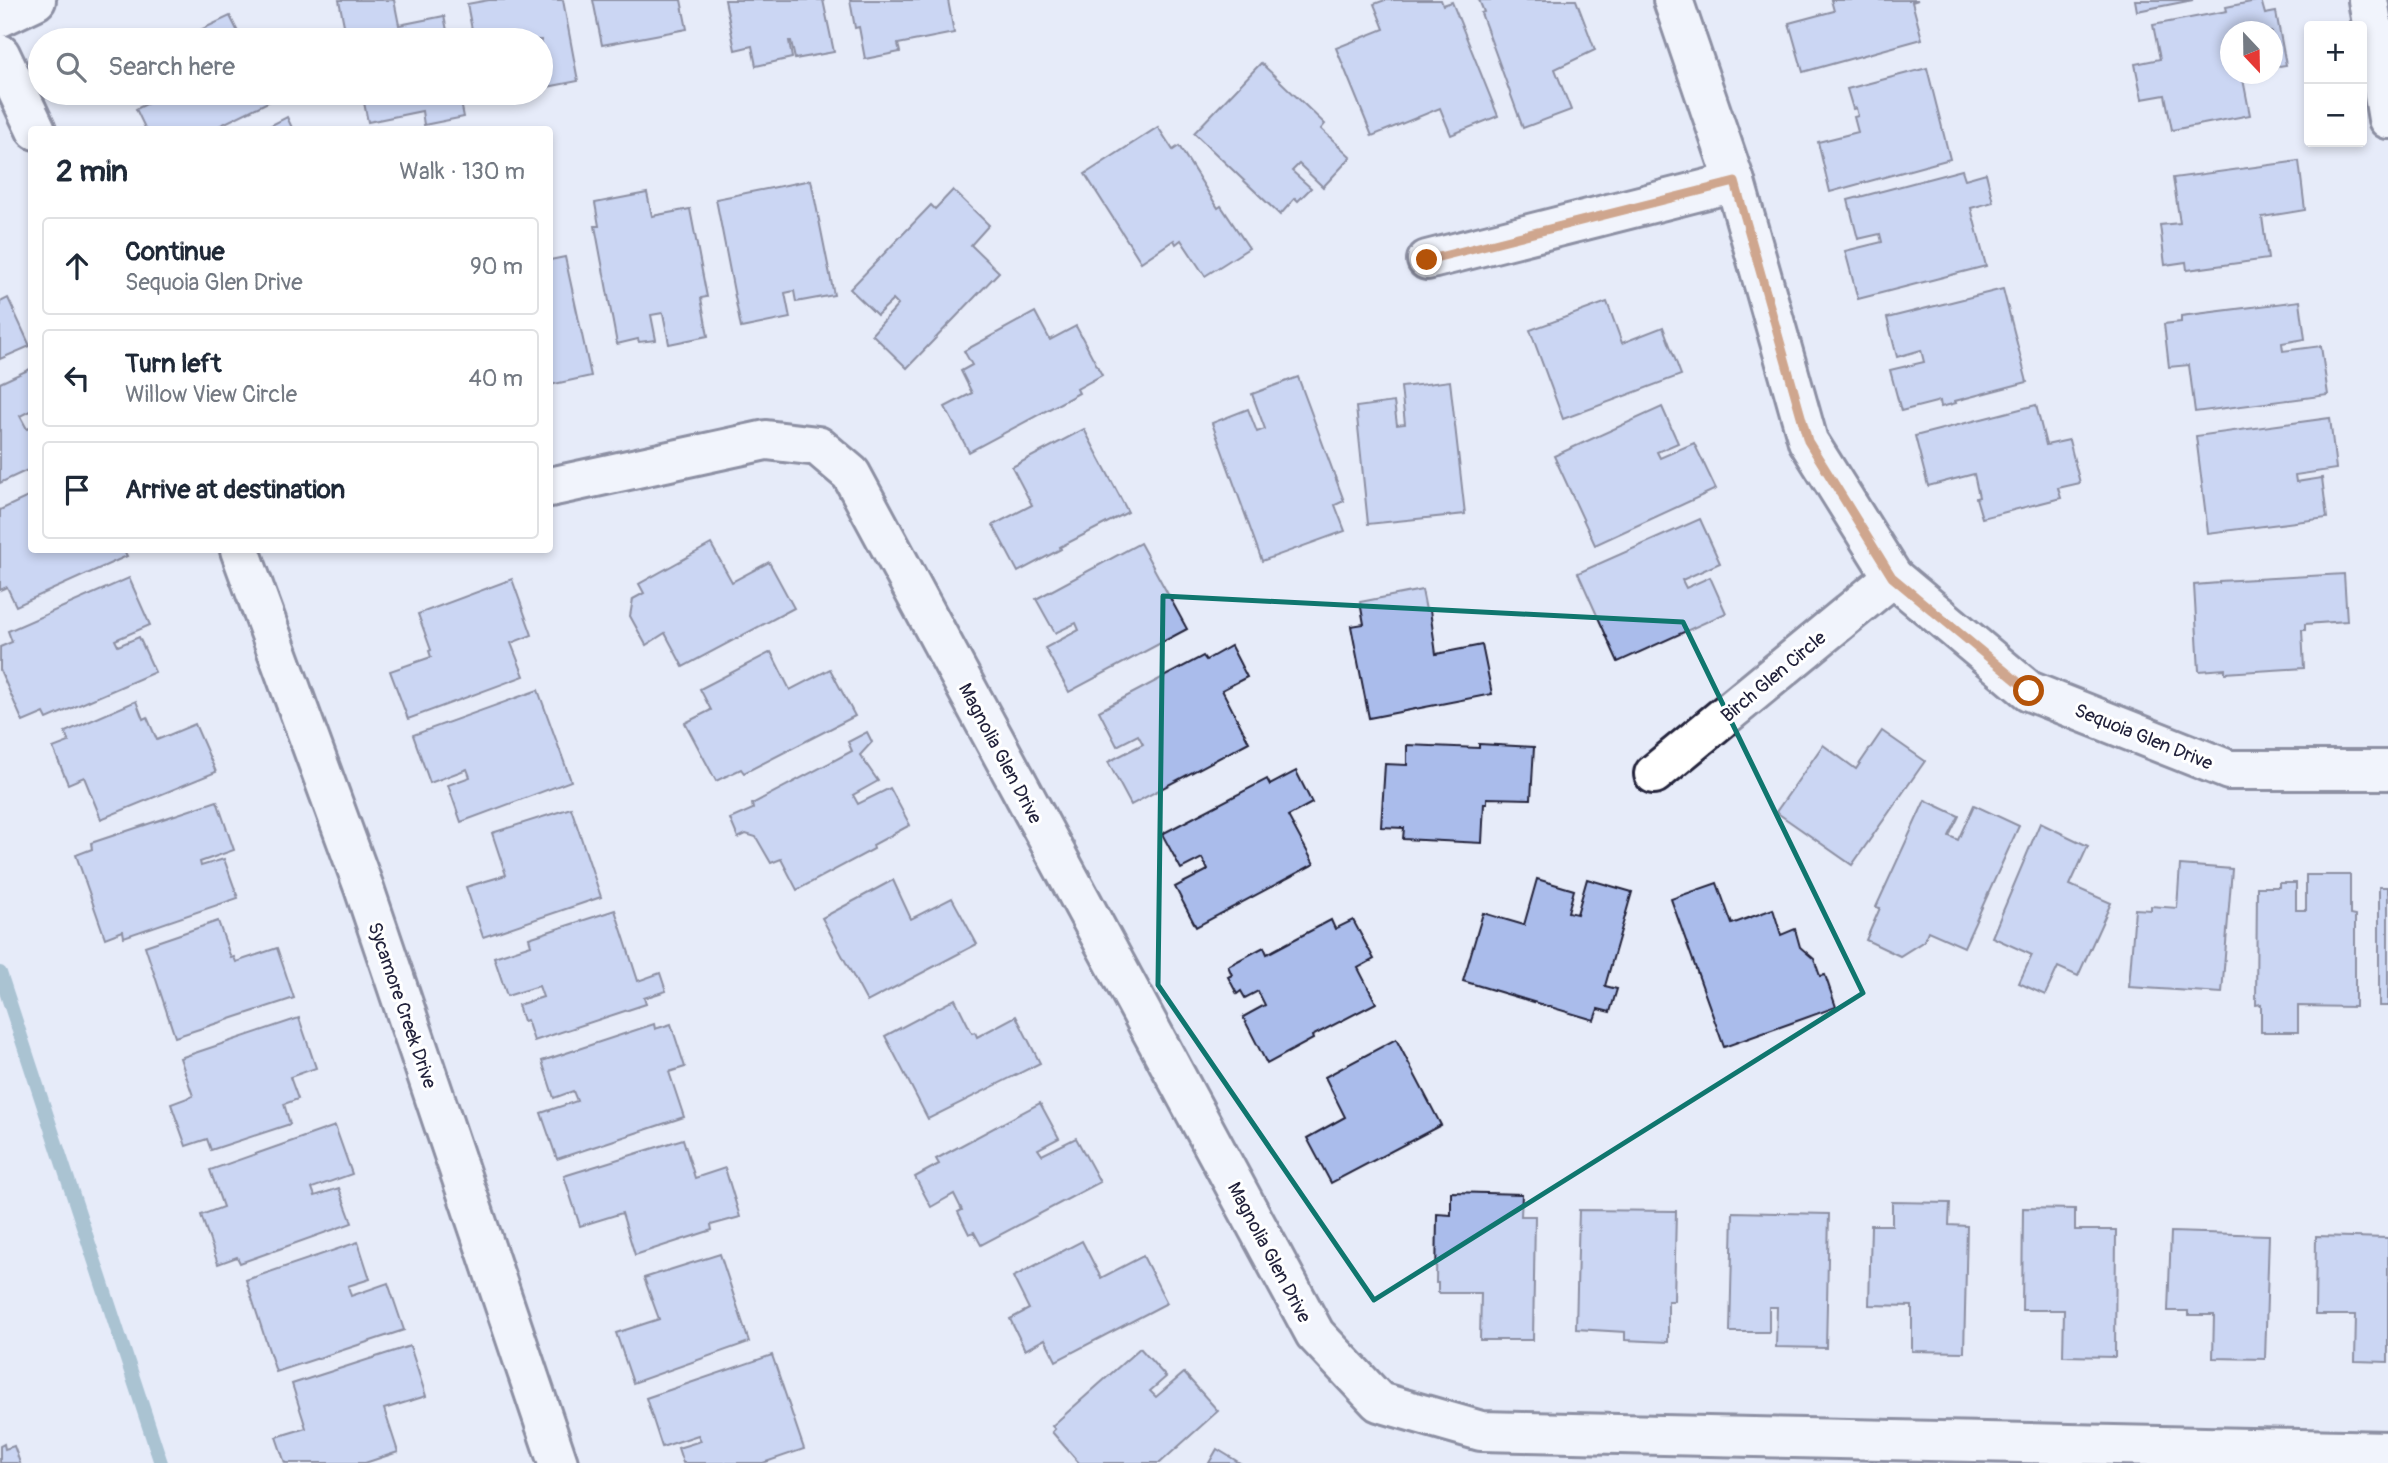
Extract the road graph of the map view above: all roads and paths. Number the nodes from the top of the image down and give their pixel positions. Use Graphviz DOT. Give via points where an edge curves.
graph roads {
  1 [pos="36,0"];
  2 [pos="1672,0"];
  3 [pos="2368,0"];
  4 [pos="0,17"];
  5 [pos="0,54"];
  6 [pos="2388,119"];
  7 [pos="35,126"];
  8 [pos="1735,182"];
  9 [pos="1427,260"];
  10 [pos="553,486"];
  11 [pos="251,553"];
  12 [pos="1892,577"];
  13 [pos="2388,770"];
  14 [pos="1654,774"];
  15 [pos="2388,1451"];
  16 [pos="558,1463"];
  1 -- 4 [label="street"];
  2 -- 8 [label="street, Sequoia Glen Drive"];
  3 -- 6 [label="street"];
  5 -- 7 [label="street"];
  8 -- 9 [label="street"];
  8 -- 12 [label="street, Sequoia Glen Drive" via="1808,441"];
  10 -- 15 [label="street, Magnolia Glen Drive" via="766,440 818,446 851,474 1315,1334 1379,1402 1481,1431"];
  11 -- 16 [label="street, Sycamore Creek Drive"];
  12 -- 13 [label="street, Sequoia Glen Drive" via="2029,691 2229,770"];
  12 -- 14 [label="street, Birch Glen Circle"];
}
